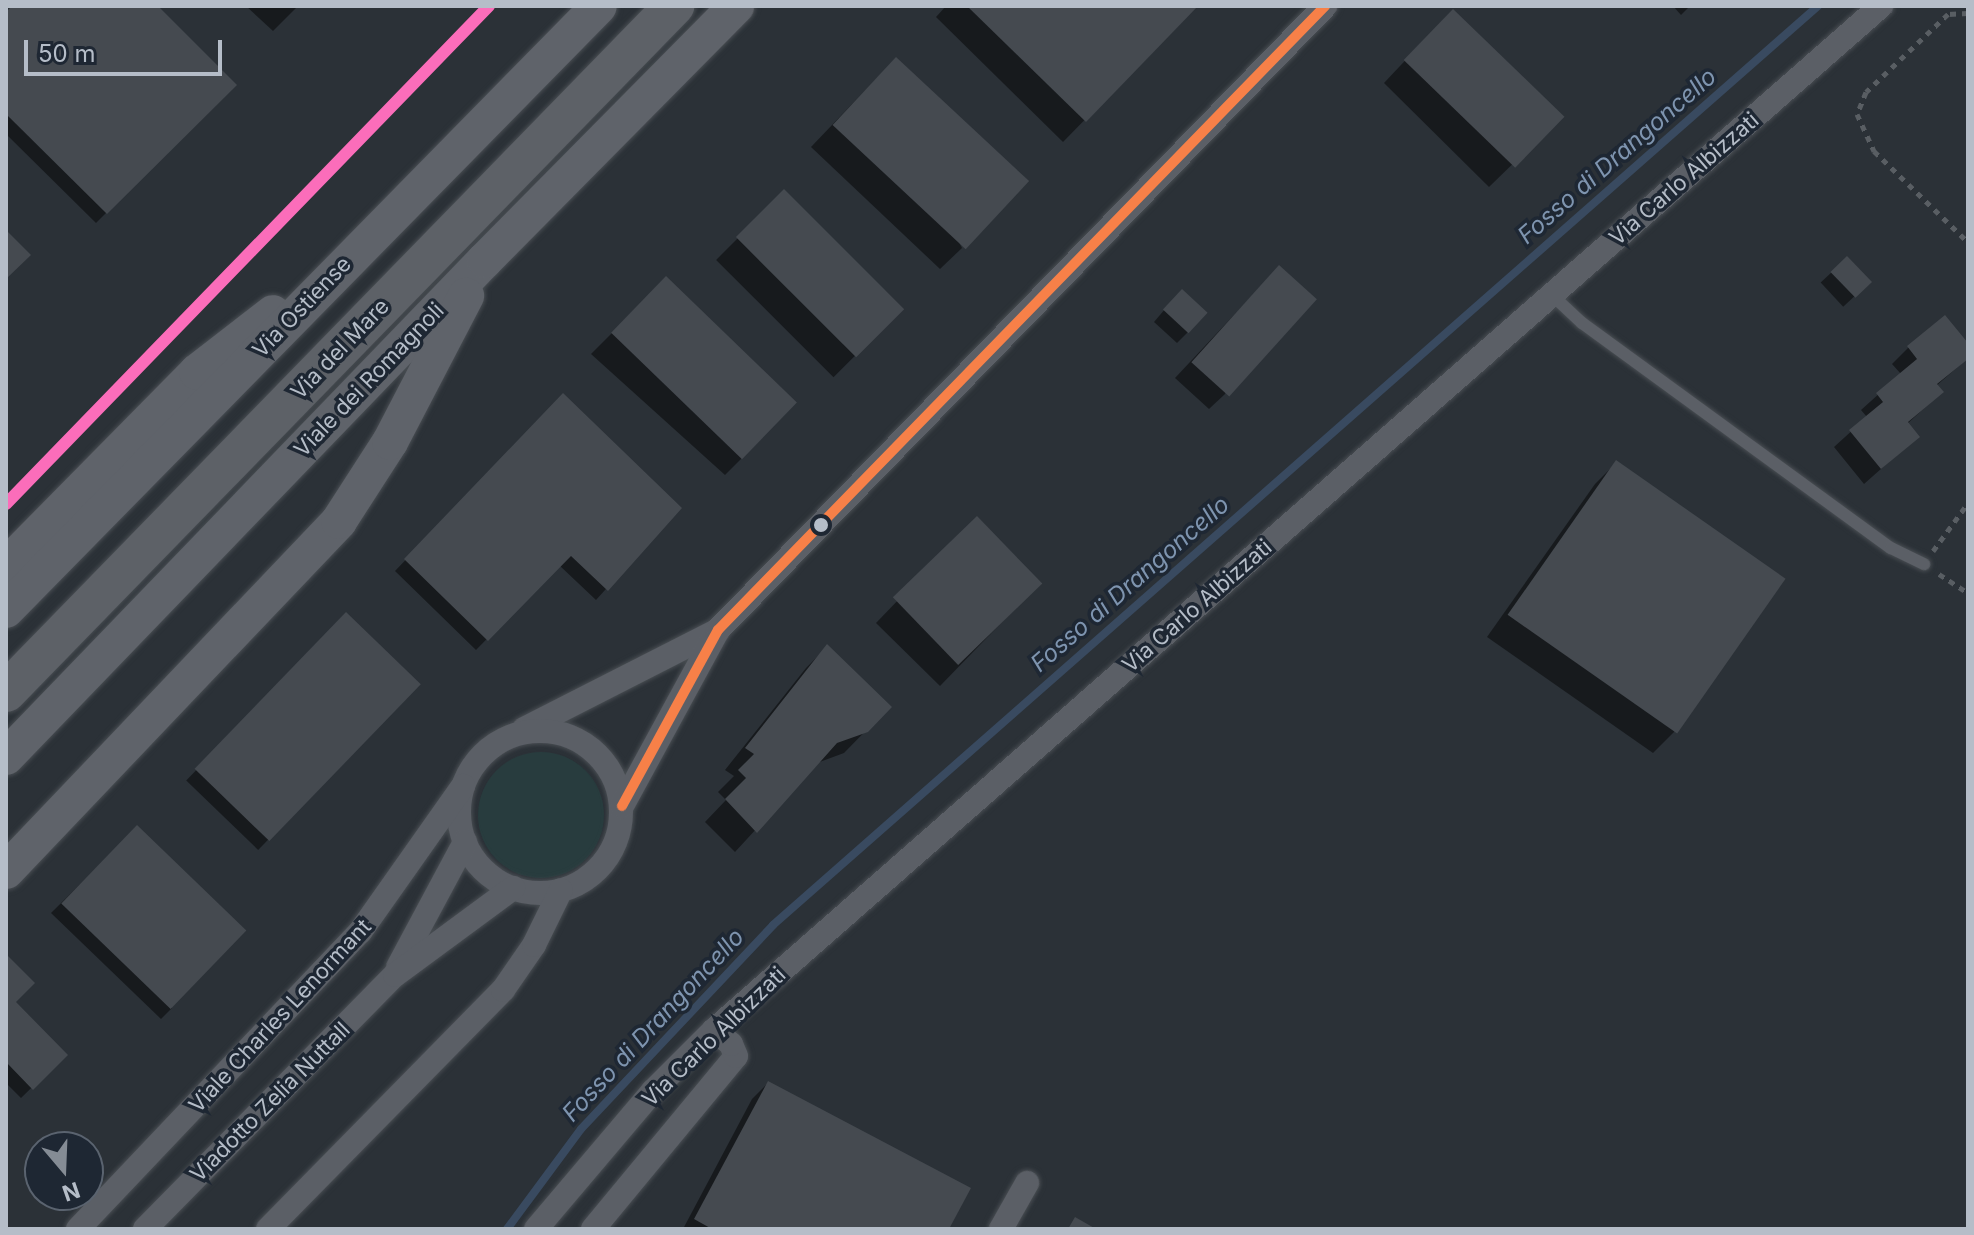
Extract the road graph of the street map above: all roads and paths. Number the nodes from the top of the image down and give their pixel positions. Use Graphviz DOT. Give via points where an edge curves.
graph roads {
  1 [pos="599,6"];
  2 [pos="674,6"];
  3 [pos="736,6"];
  4 [pos="1325,6"];
  5 [pos="1881,6"];
  6 [pos="1968,13"];
  7 [pos="1968,242"];
  8 [pos="485,260"];
  9 [pos="329,279"];
  10 [pos="1552,295"];
  11 [pos="1968,503"];
  12 [pos="1924,564"];
  13 [pos="6,566"];
  14 [pos="1968,593"];
  15 [pos="6,610"];
  16 [pos="718,630"];
  17 [pos="6,692"];
  18 [pos="510,736"];
  19 [pos="6,757"];
  20 [pos="463,786"];
  21 [pos="622,806"];
  22 [pos="465,842"];
  23 [pos="6,871"];
  24 [pos="513,888"];
  25 [pos="561,890"];
  26 [pos="395,975"];
  27 [pos="714,1030"];
  28 [pos="1027,1183"];
  29 [pos="78,1229"];
  30 [pos="145,1229"];
  31 [pos="268,1229"];
  32 [pos="536,1229"];
  33 [pos="593,1229"];
  34 [pos="1001,1229"];
  1 -- 9 [label="main road, Via Ostiense"];
  2 -- 17 [label="main road, Via del Mare"];
  3 -- 8 [label="main road, Viale dei Romagnoli"];
  4 -- 16 [label="street"];
  5 -- 10 [label="street, Via Carlo Albizzati"];
  6 -- 7 [label="path" via="1948,14 1866,92 1857,114 1874,151"];
  8 -- 19 [label="main road, Viale dei Romagnoli"];
  8 -- 23 [label="main road" via="366,483 293,573"];
  9 -- 13 [label="main road" via="245,332 181,388"];
  9 -- 15 [label="main road, Via Ostiense"];
  10 -- 12 [label="lane" via="1582,323 1878,539"];
  10 -- 27 [label="street, Via Carlo Albizzati"];
  11 -- 12 [label="path"];
  12 -- 14 [label="path"];
  16 -- 18 [label="street"];
  16 -- 21 [label="street"];
  18 -- 20 [label="street" via="473,765"];
  18 -- 21 [label="street" via="535,730 584,743 603,760"];
  20 -- 22 [label="street" via="459,805"];
  20 -- 29 [label="street, Viale Charles Lenormant" via="360,932"];
  21 -- 25 [label="street" via="618,834 606,859 586,878"];
  22 -- 24 [label="street" via="484,870"];
  22 -- 26 [label="street, Viadotto Zelia Nuttall"];
  24 -- 25 [label="street"];
  24 -- 26 [label="street, Viadotto Zelia Nuttall"];
  25 -- 31 [label="street" via="534,945 503,990"];
  26 -- 30 [label="street, Viadotto Zelia Nuttall"];
  27 -- 32 [label="street, Via Carlo Albizzati" via="653,1091"];
  27 -- 33 [label="street" via="736,1056"];
  28 -- 34 [label="street"];
}
